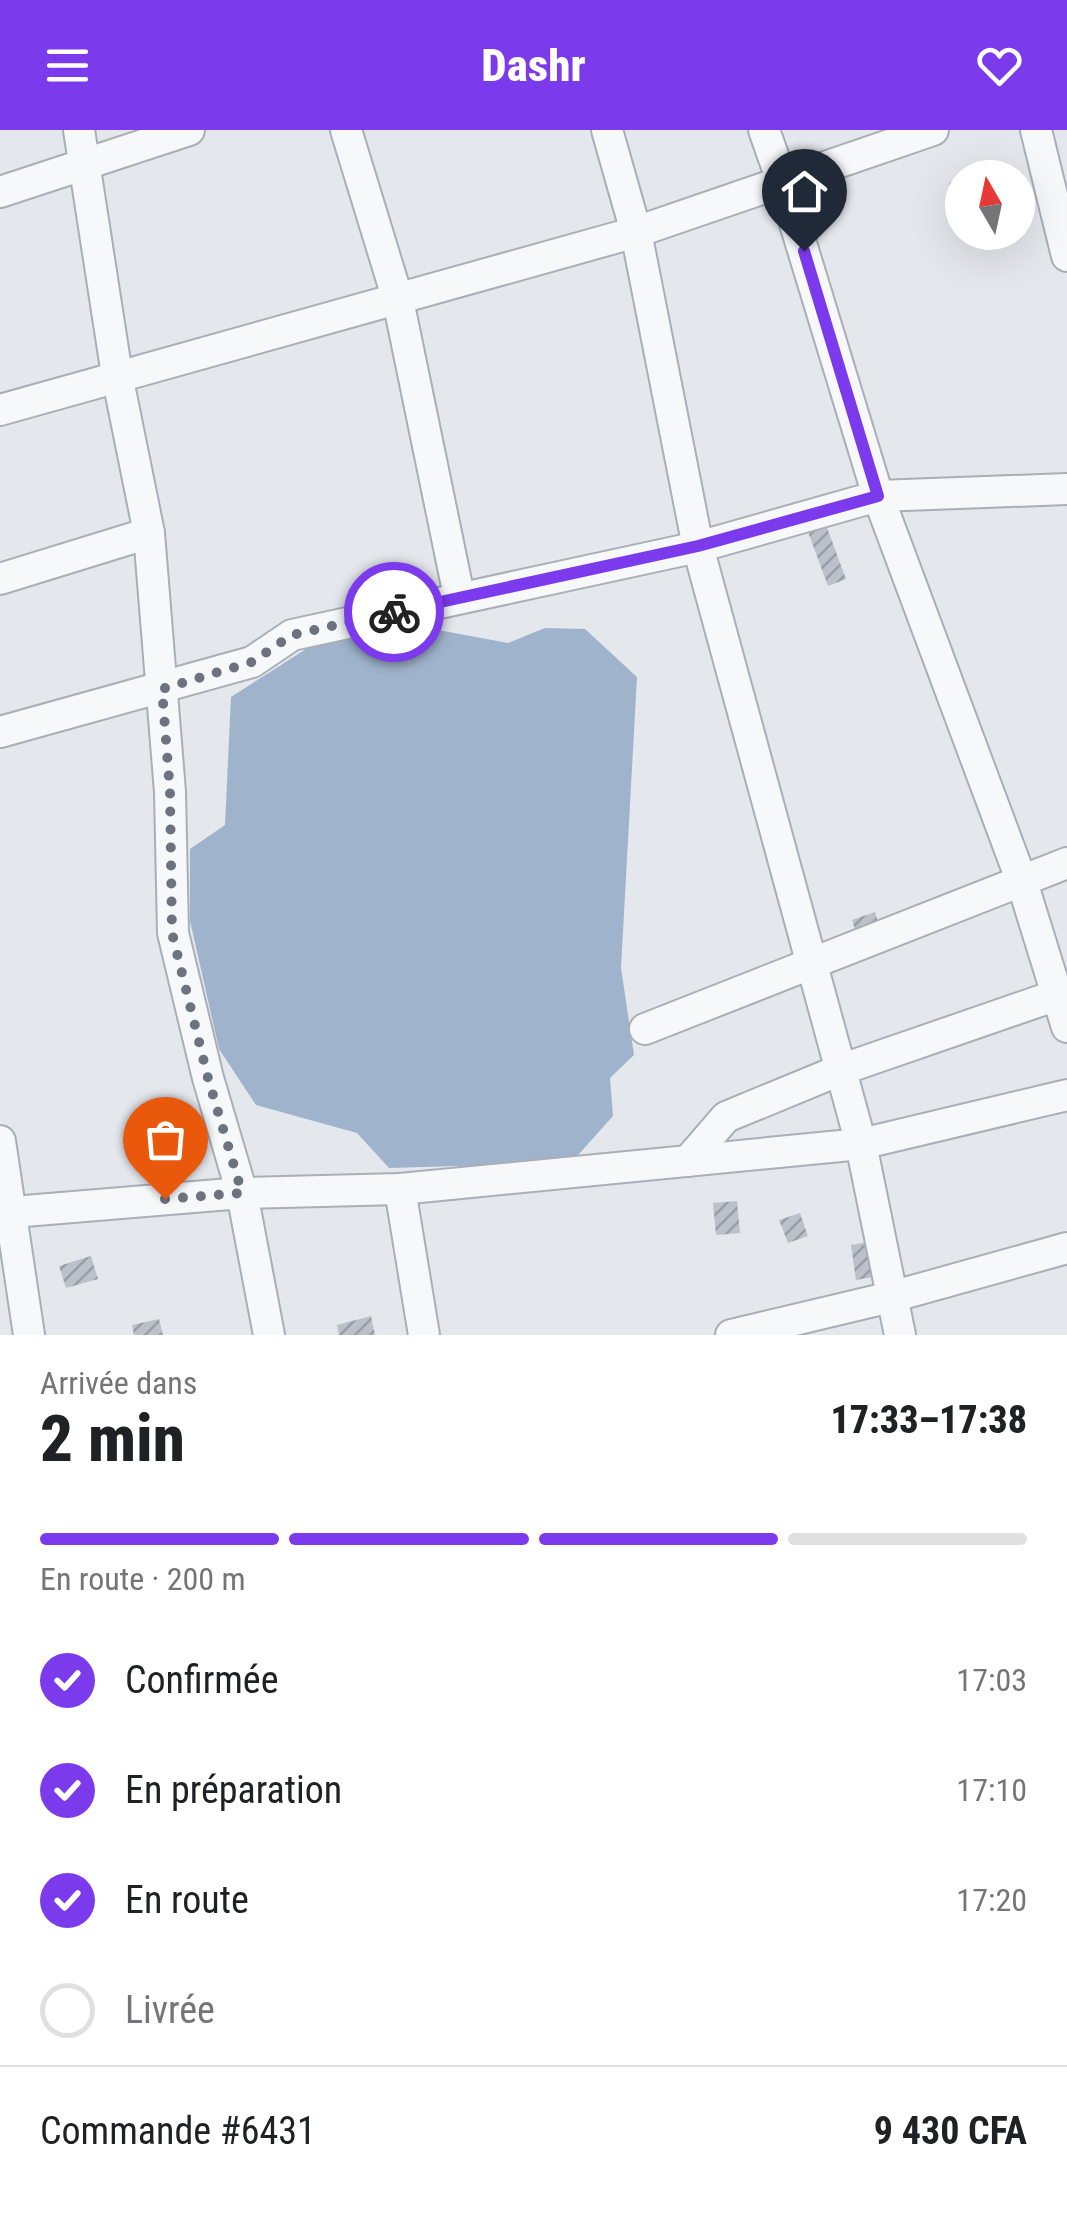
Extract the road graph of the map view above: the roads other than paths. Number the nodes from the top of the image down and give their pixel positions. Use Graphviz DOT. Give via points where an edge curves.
graph roads {
  1 [pos="79,130"];
  2 [pos="189,130"];
  3 [pos="346,130"];
  4 [pos="607,130"];
  5 [pos="764,130"];
  6 [pos="933,130"];
  7 [pos="1036,130"];
  8 [pos="87,166"];
  9 [pos="782,181"];
  10 [pos="0,192"];
  11 [pos="636,232"];
  12 [pos="1067,256"];
  13 [pos="398,300"];
  14 [pos="117,376"];
  15 [pos="0,410"];
  16 [pos="1067,489"];
  17 [pos="878,496"];
  18 [pos="150,533"];
  19 [pos="698,546"];
  20 [pos="0,578"];
  21 [pos="460,596"];
  22 [pos="162,689"];
  23 [pos="0,732"];
  24 [pos="1067,863"];
  25 [pos="1022,882"];
  26 [pos="812,962"];
  27 [pos="1057,995"];
  28 [pos="1067,1027"];
  29 [pos="645,1029"];
  30 [pos="840,1070"];
  31 [pos="1067,1095"];
  32 [pos="0,1141"];
  33 [pos="861,1144"];
  34 [pos="688,1161"];
  35 [pos="400,1189"];
  36 [pos="242,1193"];
  37 [pos="5,1213"];
  38 [pos="1067,1248"];
  39 [pos="891,1297"];
  40 [pos="29,1335"];
  41 [pos="269,1335"];
  42 [pos="424,1335"];
  43 [pos="731,1335"];
  44 [pos="900,1335"];
  1 -- 8 [label="street"];
  2 -- 8 [label="street"];
  3 -- 13 [label="street"];
  4 -- 11 [label="street"];
  5 -- 9 [label="street"];
  6 -- 9 [label="street"];
  7 -- 12 [label="street"];
  8 -- 10 [label="street"];
  8 -- 14 [label="street"];
  9 -- 11 [label="street"];
  9 -- 17 [label="street"];
  11 -- 13 [label="street"];
  11 -- 19 [label="street"];
  13 -- 14 [label="street"];
  13 -- 21 [label="street"];
  14 -- 15 [label="street"];
  14 -- 18 [label="street"];
  16 -- 17 [label="street"];
  17 -- 19 [label="street"];
  17 -- 25 [label="street"];
  18 -- 20 [label="street"];
  18 -- 22 [label="street"];
  19 -- 21 [label="street"];
  19 -- 26 [label="street"];
  21 -- 22 [label="street" via="292,635 252,662"];
  22 -- 23 [label="street"];
  22 -- 36 [label="street" via="172,933"];
  24 -- 25 [label="street"];
  25 -- 26 [label="street"];
  25 -- 27 [label="street"];
  26 -- 29 [label="street"];
  26 -- 30 [label="street"];
  27 -- 28 [label="street"];
  27 -- 30 [label="street"];
  30 -- 33 [label="street"];
  30 -- 34 [label="street" via="726,1117"];
  31 -- 33 [label="street"];
  32 -- 37 [label="street"];
  33 -- 34 [label="street"];
  33 -- 39 [label="street"];
  34 -- 35 [label="street"];
  35 -- 36 [label="street"];
  35 -- 42 [label="street"];
  36 -- 37 [label="street"];
  36 -- 41 [label="street"];
  37 -- 40 [label="street"];
  38 -- 39 [label="street"];
  39 -- 43 [label="street"];
  39 -- 44 [label="street"];
}
